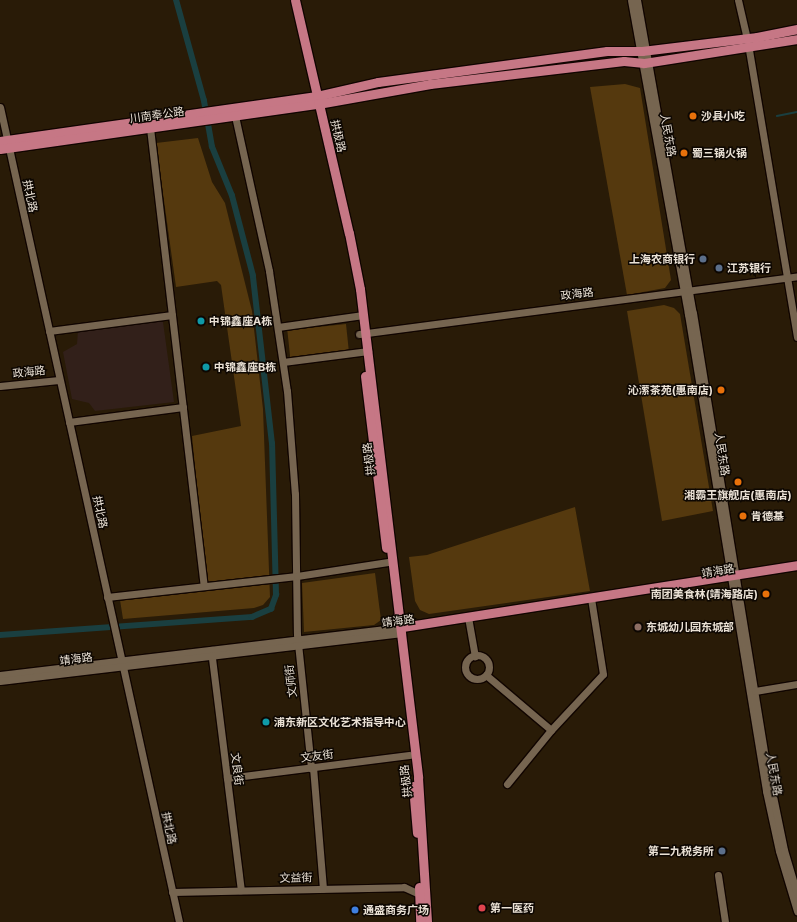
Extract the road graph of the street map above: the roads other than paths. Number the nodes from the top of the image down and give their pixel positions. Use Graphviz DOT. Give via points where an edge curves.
graph roads {
  1 [pos="289,0"];
  2 [pos="295,0"];
  3 [pos="631,0"];
  4 [pos="637,0"];
  5 [pos="738,0"];
  6 [pos="797,29"];
  7 [pos="747,38"];
  8 [pos="797,39"];
  9 [pos="748,47"];
  10 [pos="645,50"];
  11 [pos="647,62"];
  12 [pos="315,100"];
  13 [pos="0,107"];
  14 [pos="216,114"];
  15 [pos="235,116"];
  16 [pos="194,118"];
  17 [pos="150,128"];
  18 [pos="4,144"];
  19 [pos="797,276"];
  20 [pos="786,278"];
  21 [pos="686,291"];
  22 [pos="172,315"];
  23 [pos="360,316"];
  24 [pos="278,326"];
  25 [pos="49,331"];
  26 [pos="362,333"];
  27 [pos="797,337"];
  28 [pos="365,352"];
  29 [pos="283,362"];
  30 [pos="60,380"];
  31 [pos="0,386"];
  32 [pos="183,407"];
  33 [pos="69,422"];
  34 [pos="388,562"];
  35 [pos="797,565"];
  36 [pos="797,571"];
  37 [pos="297,576"];
  38 [pos="734,578"];
  39 [pos="204,586"];
  40 [pos="107,598"];
  41 [pos="592,600"];
  42 [pos="469,620"];
  43 [pos="399,630"];
  44 [pos="298,642"];
  45 [pos="212,652"];
  46 [pos="475,656"];
  47 [pos="122,663"];
  48 [pos="0,675"];
  49 [pos="486,675"];
  50 [pos="0,681"];
  51 [pos="797,684"];
  52 [pos="755,691"];
  53 [pos="551,730"];
  54 [pos="410,755"];
  55 [pos="312,767"];
  56 [pos="227,778"];
  57 [pos="507,784"];
  58 [pos="718,875"];
  59 [pos="323,889"];
  60 [pos="241,890"];
  61 [pos="172,892"];
  62 [pos="419,894"];
  63 [pos="797,894"];
  64 [pos="797,911"];
  65 [pos="179,922"];
  66 [pos="420,922"];
  67 [pos="427,922"];
  68 [pos="725,922"];
  1 -- 12 [label="main road, 拱极路"];
  2 -- 12 [label="main road, 拱极路"];
  3 -- 10 [label="street, 人民东路"];
  4 -- 10 [label="street, 人民东路"];
  5 -- 7 [label="street"];
  6 -- 7 [label="main road"];
  7 -- 9 [label="street"];
  7 -- 10 [label="main road"];
  8 -- 9 [label="main road"];
  9 -- 11 [label="main road"];
  9 -- 20 [label="street"];
  10 -- 11 [label="street, 人民东路"];
  10 -- 12 [label="main road" via="607,51 378,82"];
  11 -- 12 [label="main road" via="624,60"];
  11 -- 21 [label="street, 人民东路"];
  12 -- 14 [label="main road, 川南奉公路"];
  12 -- 15 [label="main road, 川南奉公路"];
  12 -- 23 [label="main road, 拱极路"];
  13 -- 18 [label="street, 拱北路"];
  14 -- 15 [label="main road, 川南奉公路"];
  14 -- 16 [label="main road, 川南奉公路"];
  15 -- 24 [label="street, 文师街" via="262,233"];
  16 -- 17 [label="main road, 川南奉公路"];
  16 -- 18 [label="main road, 川南奉公路"];
  17 -- 18 [label="main road, 川南奉公路"];
  17 -- 22 [label="street"];
  18 -- 25 [label="street, 拱北路"];
  19 -- 20 [label="street, 政海路"];
  20 -- 21 [label="street, 政海路"];
  20 -- 27 [label="street"];
  21 -- 26 [label="street, 政海路"];
  21 -- 38 [label="street, 人民东路"];
  22 -- 25 [label="street"];
  22 -- 32 [label="street"];
  23 -- 24 [label="street"];
  23 -- 26 [label="main road, 拱极路"];
  24 -- 29 [label="street, 文师街"];
  25 -- 30 [label="street, 拱北路"];
  26 -- 28 [label="main road, 拱极路"];
  28 -- 29 [label="street"];
  28 -- 34 [label="main road, 拱极路"];
  28 -- 43 [label="main road, 拱极路"];
  29 -- 37 [label="street, 文师街" via="294,460"];
  30 -- 31 [label="street, 政海路"];
  30 -- 33 [label="street, 拱北路"];
  32 -- 33 [label="street"];
  32 -- 39 [label="street"];
  33 -- 40 [label="street, 拱北路"];
  34 -- 37 [label="street"];
  34 -- 43 [label="main road, 拱极路"];
  35 -- 38 [label="main road, 靖海路"];
  36 -- 38 [label="main road, 靖海路"];
  37 -- 39 [label="street"];
  37 -- 44 [label="street, 文师街"];
  38 -- 41 [label="main road, 靖海路"];
  38 -- 52 [label="street, 人民东路"];
  38 -- 64 [label="street, 人民东路" via="766,791 779,851"];
  39 -- 40 [label="street"];
  40 -- 47 [label="street, 拱北路"];
  41 -- 42 [label="main road, 靖海路"];
  41 -- 53 [label="street" via="603,674"];
  42 -- 43 [label="main road, 靖海路"];
  42 -- 46 [label="street"];
  43 -- 44 [label="street, 靖海路"];
  43 -- 54 [label="main road, 拱极路"];
  43 -- 67 [label="main road, 拱极路" via="421,812"];
  44 -- 45 [label="street, 靖海路"];
  44 -- 55 [label="street, 文师街"];
  45 -- 47 [label="street, 靖海路"];
  45 -- 56 [label="street, 文良街"];
  46 -- 49 [label="street" via="481,656 486,660 489,667"];
  46 -- 49 [label="street" via="466,662 466,673 475,679"];
  47 -- 48 [label="street, 靖海路"];
  47 -- 50 [label="street, 靖海路"];
  47 -- 61 [label="street, 拱北路"];
  49 -- 53 [label="street"];
  51 -- 52 [label="street"];
  52 -- 63 [label="street, 人民东路" via="779,830"];
  53 -- 57 [label="street"];
  54 -- 55 [label="street, 文友街"];
  54 -- 62 [label="main road, 拱极路"];
  55 -- 56 [label="street, 文友街"];
  55 -- 59 [label="street, 文师街"];
  56 -- 60 [label="street, 文良街"];
  58 -- 68 [label="street"];
  59 -- 60 [label="street, 文益街"];
  59 -- 62 [label="street, 文益街" via="404,887"];
  60 -- 61 [label="street, 文益街"];
  61 -- 65 [label="street, 拱北路"];
  62 -- 66 [label="main road, 拱极路"];
}
